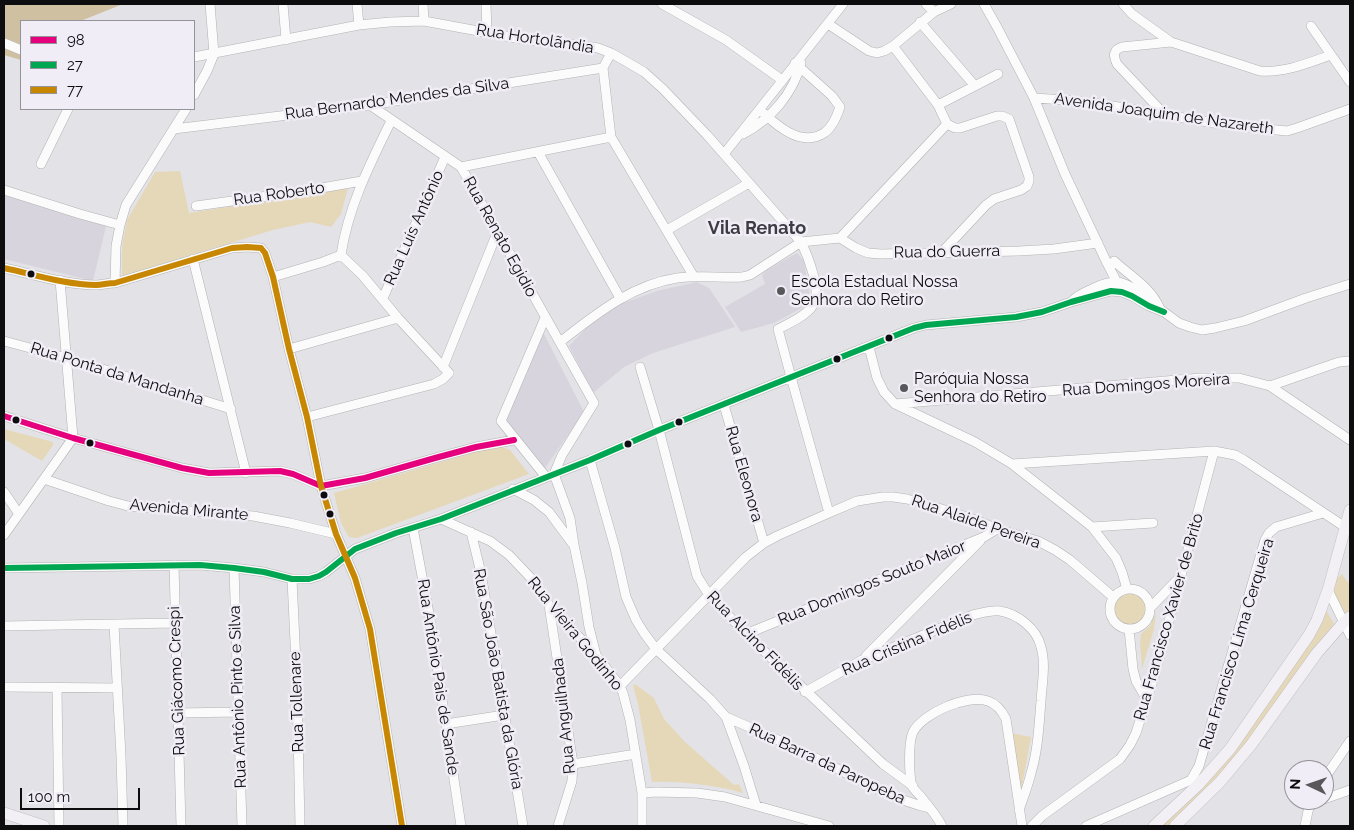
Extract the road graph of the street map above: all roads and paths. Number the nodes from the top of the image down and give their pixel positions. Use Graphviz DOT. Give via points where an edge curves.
graph roads {
  1 [pos="210,4"];
  2 [pos="283,4"];
  3 [pos="357,4"];
  4 [pos="423,4"];
  5 [pos="486,4"];
  6 [pos="662,4"];
  7 [pos="843,4"];
  8 [pos="926,4"];
  9 [pos="951,4"];
  10 [pos="984,4"];
  11 [pos="1122,4"];
  12 [pos="934,12"];
  13 [pos="424,21"];
  14 [pos="920,22"];
  15 [pos="828,24"];
  16 [pos="359,25"];
  17 [pos="1311,26"];
  18 [pos="487,32"];
  19 [pos="286,40"];
  20 [pos="1171,42"];
  21 [pos="4,43"];
  22 [pos="893,46"];
  23 [pos="20,50"];
  24 [pos="611,53"];
  25 [pos="214,54"];
  26 [pos="1331,55"];
  27 [pos="195,57"];
  28 [pos="798,65"];
  29 [pos="603,68"];
  30 [pos="998,74"];
  31 [pos="782,80"];
  32 [pos="1350,82"];
  33 [pos="975,86"];
  34 [pos="195,93"];
  35 [pos="1034,98"];
  36 [pos="370,105"];
  37 [pos="938,105"];
  38 [pos="1350,108"];
  39 [pos="68,110"];
  40 [pos="185,110"];
  41 [pos="760,110"];
  42 [pos="1164,114"];
  43 [pos="768,118"];
  44 [pos="391,121"];
  45 [pos="947,124"];
  46 [pos="174,129"];
  47 [pos="611,137"];
  48 [pos="739,137"];
  49 [pos="538,152"];
  50 [pos="724,154"];
  51 [pos="444,157"];
  52 [pos="41,164"];
  53 [pos="461,167"];
  54 [pos="362,181"];
  55 [pos="749,183"];
  56 [pos="4,190"];
  57 [pos="196,206"];
  58 [pos="120,225"];
  59 [pos="667,230"];
  60 [pos="497,233"];
  61 [pos="840,238"];
  62 [pos="801,242"];
  63 [pos="1098,243"];
  64 [pos="943,251"];
  65 [pos="341,255"];
  66 [pos="193,259"];
  67 [pos="1114,261"];
  68 [pos="4,268"];
  69 [pos="694,277"];
  70 [pos="273,278"];
  71 [pos="60,280"];
  72 [pos="1117,281"];
  73 [pos="115,282"];
  74 [pos="1350,284"];
  75 [pos="1125,288"];
  76 [pos="383,298"];
  77 [pos="620,298"];
  78 [pos="1071,302"];
  79 [pos="1162,310"];
  80 [pos="398,318"];
  81 [pos="545,318"];
  82 [pos="4,341"];
  83 [pos="560,342"];
  84 [pos="869,347"];
  85 [pos="289,348"];
  86 [pos="67,358"];
  87 [pos="1350,361"];
  88 [pos="640,367"];
  89 [pos="446,370"];
  90 [pos="791,377"];
  91 [pos="1270,386"];
  92 [pos="895,404"];
  93 [pos="724,405"];
  94 [pos="231,409"];
  95 [pos="4,416"];
  96 [pos="307,417"];
  97 [pos="660,430"];
  98 [pos="73,438"];
  99 [pos="514,440"];
  100 [pos="1350,440"];
  101 [pos="1214,451"];
  102 [pos="590,460"];
  103 [pos="1012,464"];
  104 [pos="246,473"];
  105 [pos="550,475"];
  106 [pos="44,479"];
  107 [pos="322,486"];
  108 [pos="513,489"];
  109 [pos="4,492"];
  110 [pos="1350,510"];
  111 [pos="829,513"];
  112 [pos="1324,513"];
  113 [pos="19,514"];
  114 [pos="441,519"];
  115 [pos="1153,523"];
  116 [pos="1345,527"];
  117 [pos="413,528"];
  118 [pos="1092,528"];
  119 [pos="997,529"];
  120 [pos="472,532"];
  121 [pos="336,534"];
  122 [pos="4,535"];
  123 [pos="984,537"];
  124 [pos="764,543"];
  125 [pos="574,545"];
  126 [pos="346,556"];
  127 [pos="174,565"];
  128 [pos="4,568"];
  129 [pos="234,568"];
  130 [pos="1181,576"];
  131 [pos="292,579"];
  132 [pos="1127,589"];
  133 [pos="1328,590"];
  134 [pos="709,595"];
  135 [pos="1113,597"];
  136 [pos="549,605"];
  137 [pos="1150,608"];
  138 [pos="1347,620"];
  139 [pos="175,623"];
  140 [pos="114,625"];
  141 [pos="4,626"];
  142 [pos="1129,629"];
  143 [pos="746,634"];
  144 [pos="1350,635"];
  145 [pos="656,649"];
  146 [pos="596,655"];
  147 [pos="862,660"];
  148 [pos="620,686"];
  149 [pos="4,687"];
  150 [pos="58,688"];
  151 [pos="117,688"];
  152 [pos="805,692"];
  153 [pos="1147,700"];
  154 [pos="238,712"];
  155 [pos="178,713"];
  156 [pos="504,715"];
  157 [pos="726,717"];
  158 [pos="446,724"];
  159 [pos="1350,741"];
  160 [pos="636,754"];
  161 [pos="573,764"];
  162 [pos="1334,764"];
  163 [pos="1194,782"];
  164 [pos="913,786"];
  165 [pos="1350,790"];
  166 [pos="642,793"];
  167 [pos="1334,795"];
  168 [pos="756,805"];
  169 [pos="930,808"];
  170 [pos="1019,810"];
  171 [pos="1308,810"];
  172 [pos="4,813"];
  173 [pos="44,826"];
  174 [pos="59,826"];
  175 [pos="123,826"];
  176 [pos="181,826"];
  177 [pos="242,826"];
  178 [pos="300,826"];
  179 [pos="402,826"];
  180 [pos="461,826"];
  181 [pos="523,826"];
  182 [pos="558,826"];
  183 [pos="642,826"];
  184 [pos="829,826"];
  185 [pos="942,826"];
  186 [pos="1022,826"];
  187 [pos="1032,826"];
  188 [pos="1086,826"];
  189 [pos="1154,826"];
  190 [pos="1175,826"];
  191 [pos="1305,826"];
  1 -- 25 [label="street"];
  2 -- 19 [label="street"];
  3 -- 16 [label="street"];
  4 -- 13 [label="street"];
  5 -- 18 [label="street"];
  6 -- 31 [label="street" via="726,40"];
  7 -- 15 [label="street"];
  8 -- 12 [label="street"];
  9 -- 12 [label="street"];
  10 -- 35 [label="street"];
  11 -- 20 [label="street"];
  12 -- 14 [label="street"];
  13 -- 16 [label="street, Rua Hortolãndia"];
  13 -- 18 [label="street, Rua Hortolãndia"];
  14 -- 22 [label="street"];
  14 -- 33 [label="street"];
  15 -- 22 [label="street" via="869,51 884,52"];
  15 -- 28 [label="street"];
  16 -- 19 [label="street, Rua Hortolãndia"];
  17 -- 26 [label="street"];
  18 -- 24 [label="street, Rua Hortolãndia" via="598,48"];
  19 -- 25 [label="street, Rua Hortolãndia"];
  20 -- 26 [label="street" via="1271,72"];
  20 -- 42 [label="street" via="1122,47 1114,55 1118,64"];
  21 -- 23 [label="street"];
  22 -- 37 [label="street"];
  24 -- 29 [label="street"];
  24 -- 50 [label="street, Rua Hortolãndia" via="644,72"];
  25 -- 27 [label="street, Rua Hortolãndia"];
  25 -- 34 [label="street"];
  26 -- 32 [label="street"];
  28 -- 31 [label="street"];
  28 -- 43 [label="street" via="788,94"];
  28 -- 43 [label="street" via="840,107 835,120 825,133 797,137"];
  29 -- 36 [label="street, Rua Bernardo Mendes da Silva"];
  29 -- 47 [label="street"];
  30 -- 33 [label="street"];
  31 -- 41 [label="street"];
  33 -- 37 [label="street"];
  35 -- 42 [label="street, Avenida Joaquim de Nazareth"];
  35 -- 63 [label="street"];
  36 -- 44 [label="street, Rua Renato Egidio"];
  36 -- 46 [label="street, Rua Bernardo Mendes da Silva"];
  37 -- 45 [label="street"];
  38 -- 42 [label="street, Avenida Joaquim de Nazareth" via="1287,130 1220,124"];
  39 -- 52 [label="street"];
  40 -- 46 [label="street"];
  41 -- 43 [label="street"];
  41 -- 48 [label="street"];
  43 -- 48 [label="street"];
  44 -- 51 [label="street, Rua Renato Egidio"];
  44 -- 54 [label="street"];
  45 -- 61 [label="street"];
  45 -- 64 [label="street" via="960,128 997,116 1009,119 1029,181 1021,190 986,205"];
  46 -- 58 [label="street" via="126,205"];
  47 -- 49 [label="street, Rua Luís Antônio"];
  47 -- 59 [label="street"];
  48 -- 50 [label="street"];
  49 -- 53 [label="street, Rua Luís Antônio"];
  49 -- 77 [label="street"];
  50 -- 55 [label="street, Rua Hortolãndia"];
  51 -- 53 [label="street, Rua Renato Egidio"];
  51 -- 76 [label="street, Rua Luís Antônio"];
  53 -- 60 [label="street, Rua Renato Egidio"];
  54 -- 57 [label="street, Rua Roberto"];
  54 -- 65 [label="street" via="346,226"];
  55 -- 59 [label="street"];
  55 -- 62 [label="street, Rua Hortolãndia"];
  56 -- 58 [label="street"];
  58 -- 73 [label="street"];
  59 -- 69 [label="street"];
  60 -- 81 [label="street, Rua Renato Egidio"];
  60 -- 89 [label="street"];
  61 -- 62 [label="street"];
  61 -- 64 [label="street, Rua do Guerra" via="856,248 881,254"];
  62 -- 69 [label="street" via="742,278"];
  62 -- 90 [label="street, Rua Hortolãndia" via="812,269 816,299 809,310 778,329"];
  63 -- 64 [label="street, Rua do Guerra" via="1020,250"];
  63 -- 67 [label="street"];
  63 -- 72 [label="street"];
  65 -- 70 [label="street"];
  65 -- 76 [label="street"];
  66 -- 70 [label="street" via="232,248 261,248"];
  66 -- 73 [label="street"];
  66 -- 94 [label="street"];
  67 -- 75 [label="street"];
  67 -- 79 [label="street" via="1156,298"];
  68 -- 71 [label="street"];
  69 -- 77 [label="street" via="667,280"];
  70 -- 85 [label="street"];
  71 -- 73 [label="street" via="88,285"];
  71 -- 86 [label="street"];
  72 -- 75 [label="street"];
  72 -- 78 [label="street" via="1080,294"];
  74 -- 79 [label="street" via="1244,321 1202,330 1179,323"];
  75 -- 78 [label="street"];
  75 -- 79 [label="street"];
  75 -- 79 [label="street" via="1148,306"];
  76 -- 80 [label="street"];
  77 -- 83 [label="street"];
  78 -- 84 [label="street" via="1016,317 914,328"];
  80 -- 85 [label="street"];
  80 -- 89 [label="street"];
  81 -- 83 [label="street, Rua Renato Egidio"];
  81 -- 99 [label="street" via="501,421"];
  82 -- 86 [label="street, Rua Ponta da Mandanha"];
  83 -- 105 [label="street, Rua Renato Egidio" via="594,403"];
  84 -- 90 [label="street"];
  84 -- 92 [label="street" via="876,378"];
  85 -- 96 [label="street"];
  86 -- 94 [label="street, Rua Ponta da Mandanha"];
  86 -- 98 [label="street"];
  87 -- 91 [label="street"];
  88 -- 97 [label="street, Rua Alcino Fidélis"];
  89 -- 96 [label="street" via="443,379 434,384"];
  90 -- 93 [label="street"];
  90 -- 111 [label="street"];
  91 -- 92 [label="street, Rua Domingos Moreira" via="1239,378 1201,378"];
  91 -- 100 [label="street, Rua Domingos Moreira"];
  92 -- 103 [label="street" via="976,442"];
  93 -- 97 [label="street"];
  93 -- 124 [label="street, Rua Eleonora"];
  94 -- 104 [label="street"];
  95 -- 98 [label="street"];
  96 -- 107 [label="street"];
  97 -- 102 [label="street"];
  97 -- 134 [label="street, Rua Alcino Fidélis" via="697,576"];
  98 -- 104 [label="street" via="182,468 208,473"];
  98 -- 106 [label="street"];
  99 -- 105 [label="street"];
  99 -- 107 [label="street"];
  101 -- 103 [label="street"];
  101 -- 112 [label="street" via="1244,460"];
  101 -- 130 [label="street, Rua Francisco Xavier de Brito"];
  102 -- 105 [label="street"];
  102 -- 145 [label="street" via="626,597 636,620"];
  103 -- 118 [label="street"];
  104 -- 107 [label="street" via="280,471"];
  105 -- 108 [label="street"];
  105 -- 125 [label="street" via="570,518"];
  106 -- 113 [label="street"];
  106 -- 121 [label="street, Avenida Mirante" via="128,506 253,516"];
  107 -- 121 [label="street"];
  108 -- 114 [label="street"];
  108 -- 125 [label="street" via="548,512"];
  109 -- 113 [label="street"];
  110 -- 116 [label="main road"];
  111 -- 119 [label="street, Rua Alaide Pereira" via="857,502 893,497 932,506"];
  111 -- 124 [label="street, Rua Alaide Pereira"];
  112 -- 116 [label="street"];
  112 -- 163 [label="street, Rua Francisco Lima Cerqueira" via="1276,527 1265,540"];
  113 -- 122 [label="street"];
  114 -- 117 [label="street"];
  114 -- 120 [label="street, Rua Vieira Godinho"];
  115 -- 118 [label="street"];
  116 -- 133 [label="main road"];
  117 -- 126 [label="street" via="355,549"];
  117 -- 158 [label="street, Rua Antônio Pais de Sande"];
  118 -- 132 [label="street" via="1116,558"];
  119 -- 123 [label="street, Rua Domingos Souto Maior"];
  119 -- 135 [label="street, Rua Alaide Pereira" via="1030,538 1055,550"];
  120 -- 136 [label="street, Rua Vieira Godinho" via="490,540 509,555 530,577"];
  120 -- 156 [label="street, Rua São João Batista da Glória"];
  121 -- 126 [label="street"];
  123 -- 143 [label="street, Rua Domingos Souto Maior"];
  123 -- 147 [label="street"];
  124 -- 134 [label="street, Rua Alaide Pereira"];
  125 -- 146 [label="street"];
  126 -- 131 [label="street" via="319,576"];
  126 -- 179 [label="street" via="370,629"];
  127 -- 128 [label="street"];
  127 -- 129 [label="street"];
  127 -- 139 [label="street, Rua Giácomo Crespi"];
  129 -- 131 [label="street"];
  129 -- 154 [label="street, Rua Antônio Pinto e Silva"];
  130 -- 137 [label="street"];
  130 -- 153 [label="street, Rua Francisco Xavier de Brito"];
  131 -- 178 [label="street, Rua Tollenare"];
  132 -- 135 [label="street"];
  132 -- 137 [label="street" via="1140,591"];
  133 -- 138 [label="street"];
  133 -- 163 [label="main road" via="1317,620 1300,649 1230,749"];
  134 -- 143 [label="street, Rua Alcino Fidélis"];
  134 -- 145 [label="street, Rua Alaide Pereira"];
  135 -- 142 [label="street" via="1110,606 1112,619"];
  136 -- 146 [label="street, Rua Vieira Godinho"];
  136 -- 161 [label="street, Rua Anguilhada"];
  137 -- 142 [label="street" via="1142,626"];
  138 -- 144 [label="street"];
  138 -- 190 [label="main road" via="1318,653 1251,745 1220,782"];
  139 -- 140 [label="street"];
  139 -- 155 [label="street, Rua Giácomo Crespi"];
  140 -- 141 [label="street"];
  140 -- 151 [label="street"];
  142 -- 153 [label="street" via="1136,681"];
  143 -- 152 [label="street, Rua Alcino Fidélis"];
  145 -- 148 [label="street, Rua Alaide Pereira"];
  145 -- 157 [label="street"];
  146 -- 148 [label="street, Rua Vieira Godinho"];
  147 -- 152 [label="street, Rua Cristina Fidélis"];
  147 -- 170 [label="street, Rua Cristina Fidélis" via="986,612 1000,611 1029,626 1041,646 1043,663 1036,752"];
  148 -- 160 [label="street, Rua Vieira Godinho"];
  149 -- 150 [label="street"];
  150 -- 151 [label="street"];
  150 -- 174 [label="street"];
  151 -- 175 [label="street"];
  152 -- 164 [label="street, Rua Alcino Fidélis" via="883,764"];
  153 -- 187 [label="street, Rua Francisco Xavier de Brito" via="1130,746 1120,759"];
  154 -- 155 [label="street"];
  154 -- 177 [label="street, Rua Antônio Pinto e Silva"];
  155 -- 176 [label="street, Rua Giácomo Crespi"];
  156 -- 158 [label="street"];
  156 -- 181 [label="street, Rua São João Batista da Glória"];
  157 -- 168 [label="street"];
  157 -- 169 [label="street, Rua Barra da Paropeba" via="892,796"];
  158 -- 180 [label="street, Rua Antônio Pais de Sande"];
  159 -- 162 [label="street"];
  160 -- 161 [label="street"];
  160 -- 166 [label="street, Rua Vieira Godinho"];
  161 -- 182 [label="street, Rua Anguilhada" via="572,780"];
  163 -- 188 [label="street"];
  163 -- 189 [label="main road"];
  164 -- 169 [label="street"];
  164 -- 170 [label="street" via="910,742 923,721 938,711 970,699 988,701 995,704 1006,719"];
  165 -- 167 [label="street"];
  166 -- 168 [label="street" via="697,793"];
  166 -- 183 [label="street, Rua Vieira Godinho"];
  168 -- 184 [label="street"];
  169 -- 185 [label="street"];
  170 -- 186 [label="street"];
  171 -- 191 [label="street"];
  172 -- 173 [label="main road"];
}
